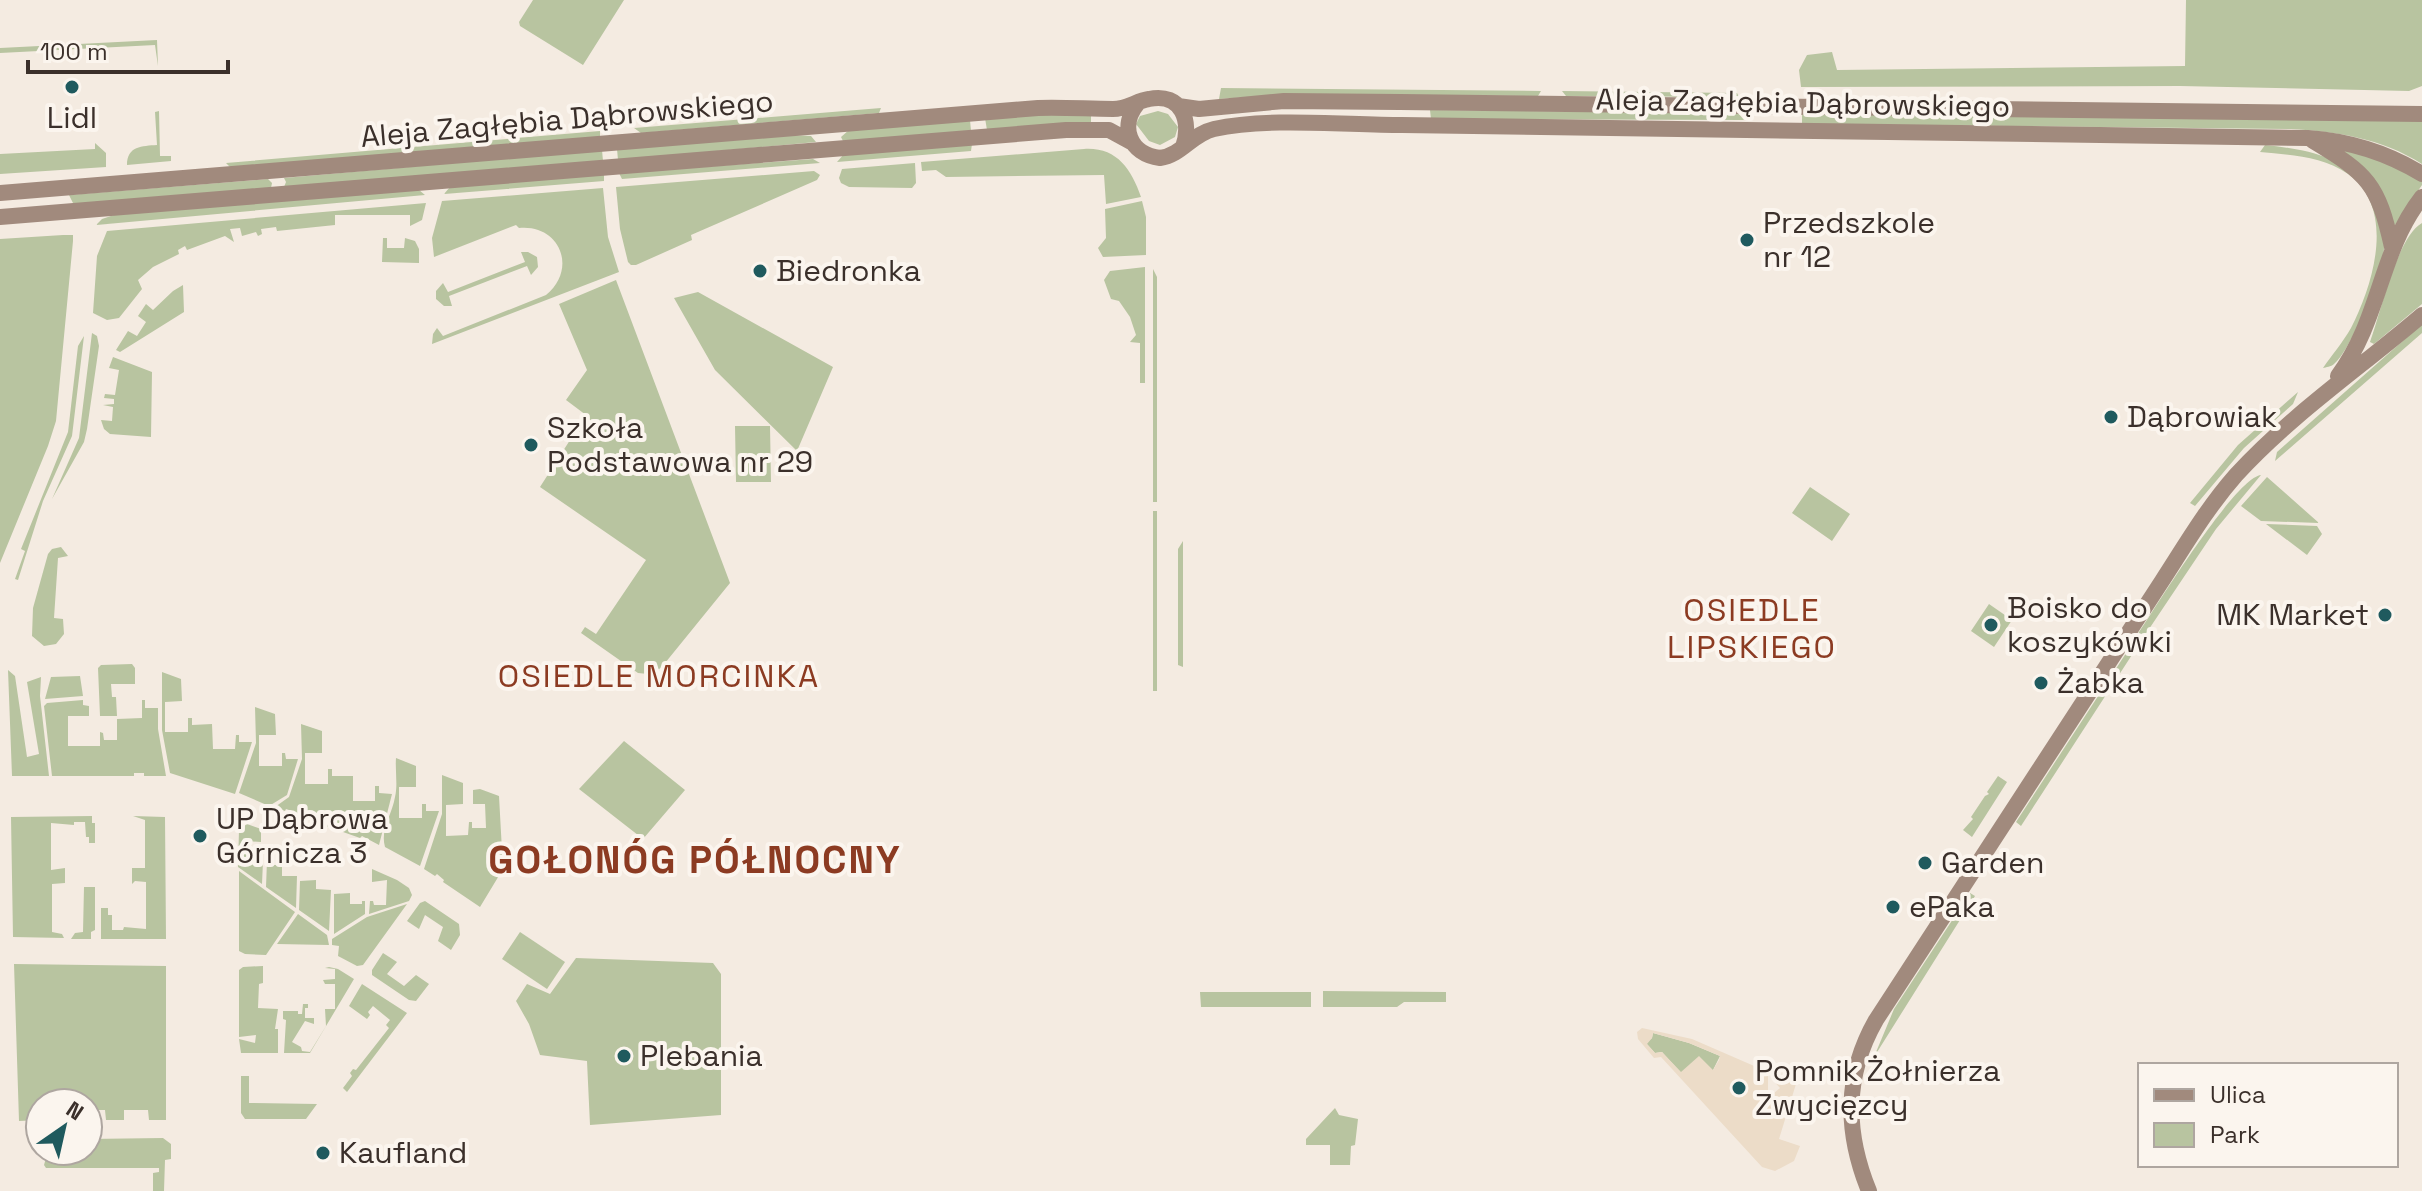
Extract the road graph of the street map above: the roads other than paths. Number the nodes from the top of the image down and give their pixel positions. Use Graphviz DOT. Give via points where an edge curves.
graph roads {
  1 [pos="1138,103"];
  2 [pos="1178,106"];
  3 [pos="2422,114"];
  4 [pos="826,126"];
  5 [pos="2308,138"];
  6 [pos="1132,143"];
  7 [pos="1183,147"];
  8 [pos="829,149"];
  9 [pos="269,172"];
  10 [pos="2422,174"];
  11 [pos="0,193"];
  12 [pos="271,196"];
  13 [pos="2422,197"];
  14 [pos="0,217"];
  15 [pos="2414,218"];
  16 [pos="2392,247"];
  17 [pos="2422,315"];
  18 [pos="2321,395"];
  19 [pos="1869,1191"];
  1 -- 2 [label="street" via="1158,98"];
  1 -- 4 [label="street, Aleja Zagłębia Dąbrowskiego" via="1121,109 1038,108"];
  1 -- 6 [label="street" via="1127,122"];
  2 -- 3 [label="street, Aleja Zagłębia Dąbrowskiego" via="1284,101"];
  2 -- 7 [label="street" via="1187,124"];
  4 -- 8 [label="street"];
  4 -- 9 [label="street, Aleja Zagłębia Dąbrowskiego"];
  5 -- 7 [label="street, Aleja Zagłębia Dąbrowskiego" via="1287,124 1216,129 1196,135"];
  5 -- 10 [label="street, Aleja Zagłębia Dąbrowskiego" via="2363,146"];
  5 -- 16 [label="street" via="2367,179 2380,200"];
  6 -- 7 [label="street" via="1160,158"];
  6 -- 8 [label="street, Aleja Zagłębia Dąbrowskiego" via="1114,131 1084,129"];
  8 -- 12 [label="street, Aleja Zagłębia Dąbrowskiego"];
  9 -- 11 [label="street, Aleja Zagłębia Dąbrowskiego"];
  9 -- 12 [label="street" via="279,184"];
  12 -- 14 [label="street, Aleja Zagłębia Dąbrowskiego"];
  13 -- 15 [label="street"];
  15 -- 16 [label="street"];
  16 -- 18 [label="street" via="2363,336"];
  17 -- 18 [label="street"];
  18 -- 19 [label="street" via="2244,466 2186,540 1876,1020 1856,1063 1850,1096 1852,1139"];
}
